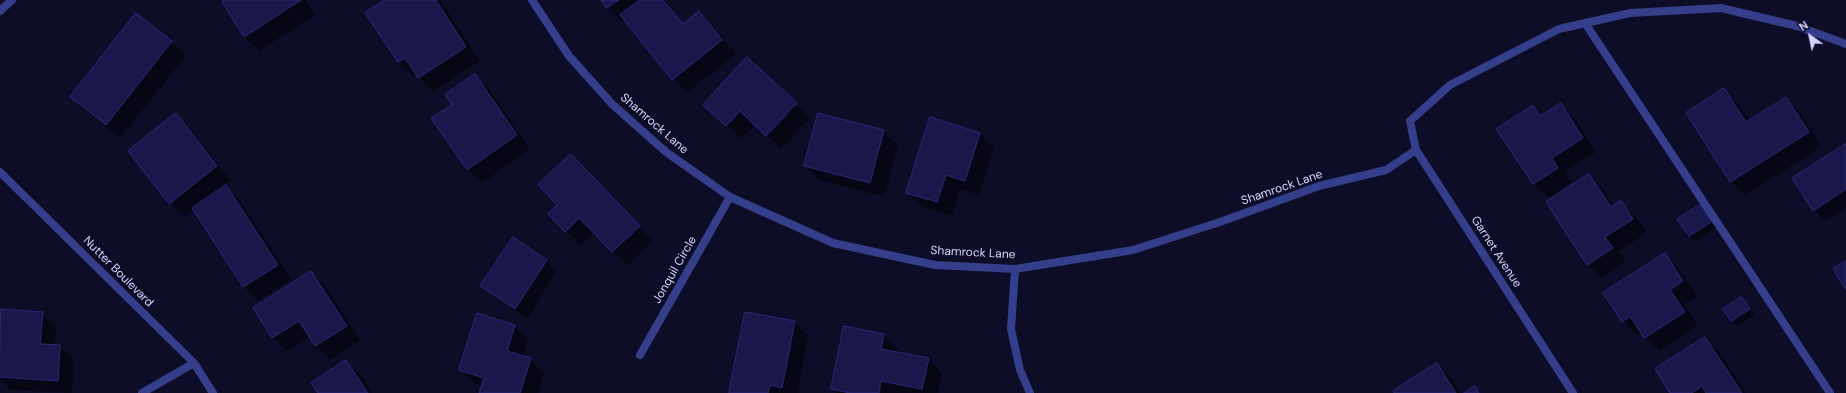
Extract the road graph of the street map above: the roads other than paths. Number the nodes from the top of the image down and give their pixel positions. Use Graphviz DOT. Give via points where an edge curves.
graph roads {
  1 [pos="12,0"];
  2 [pos="532,0"];
  3 [pos="0,11"];
  4 [pos="1585,23"];
  5 [pos="1846,44"];
  6 [pos="1416,150"];
  7 [pos="0,172"];
  8 [pos="730,197"];
  9 [pos="1015,269"];
  10 [pos="640,355"];
  11 [pos="194,363"];
  12 [pos="142,393"];
  13 [pos="213,393"];
  14 [pos="1030,393"];
  15 [pos="1573,393"];
  16 [pos="1830,393"];
  1 -- 3 [label="street"];
  2 -- 8 [label="street, Shamrock Lane" via="569,56 612,104 666,152"];
  4 -- 5 [label="street" via="1630,13 1721,8 1797,26"];
  4 -- 6 [label="street, Garnet Avenue" via="1559,29 1450,85 1410,121"];
  4 -- 16 [label="street"];
  6 -- 9 [label="street, Shamrock Lane" via="1386,170 1319,186 1133,250"];
  6 -- 15 [label="street, Garnet Avenue"];
  7 -- 11 [label="street, Nutter Boulevard"];
  8 -- 9 [label="street, Shamrock Lane" via="833,243 934,265"];
  8 -- 10 [label="street, Jonquil Circle"];
  9 -- 14 [label="street" via="1011,328 1020,370"];
  11 -- 12 [label="street"];
  11 -- 13 [label="street, Nutter Boulevard"];
}
